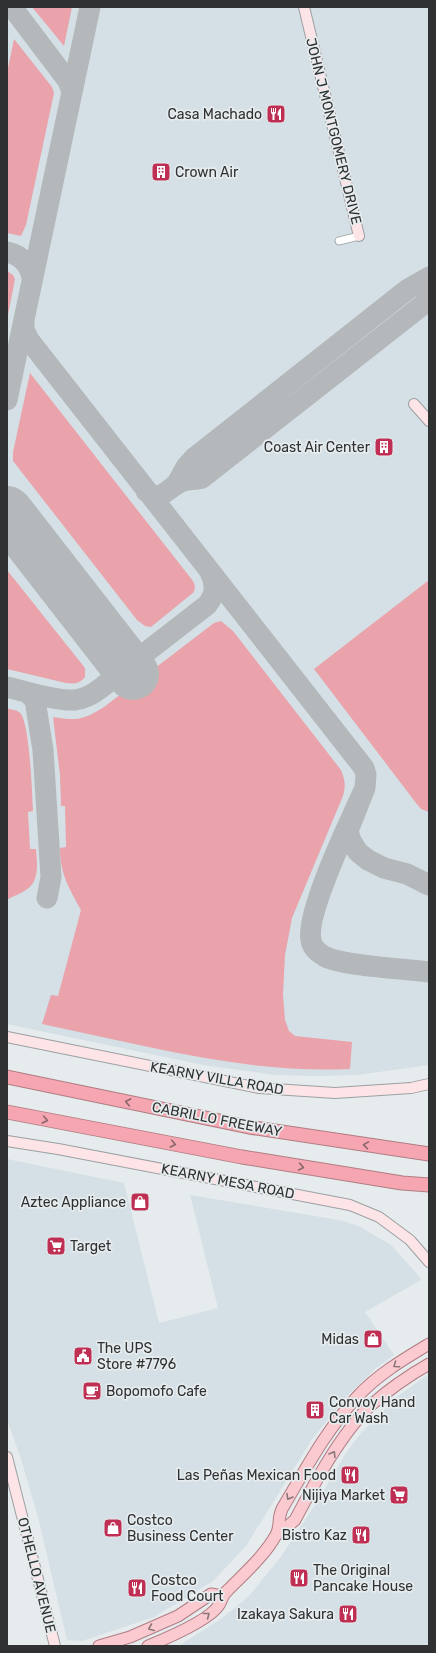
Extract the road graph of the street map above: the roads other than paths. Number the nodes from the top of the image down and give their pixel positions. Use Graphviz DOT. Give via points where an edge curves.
graph roads {
  1 [pos="304,7"];
  2 [pos="359,236"];
  3 [pos="339,241"];
  4 [pos="414,404"];
  5 [pos="429,421"];
  6 [pos="7,1037"];
  7 [pos="7,1077"];
  8 [pos="429,1084"];
  9 [pos="7,1112"];
  10 [pos="7,1141"];
  11 [pos="429,1154"];
  12 [pos="429,1185"];
  13 [pos="429,1262"];
  14 [pos="429,1344"];
  15 [pos="429,1364"];
  16 [pos="7,1457"];
  17 [pos="279,1528"];
  18 [pos="222,1596"];
  19 [pos="195,1604"];
  20 [pos="55,1646"];
  21 [pos="99,1646"];
  22 [pos="149,1646"];
  1 -- 2 [label="main road, JOHN J MONTGOMERY DRIVE"];
  2 -- 3 [label="street, JOHN J MONTGOMERY DRIVE"];
  4 -- 5 [label="main road"];
  6 -- 8 [label="main road, KEARNY VILLA ROAD" via="260,1088 335,1094 411,1088"];
  11 -- 7 [label="highway, CABRILLO FREEWAY, one-way" via="249,1126"];
  9 -- 12 [label="highway, one-way" via="249,1158"];
  10 -- 13 [label="main road, KEARNY MESA ROAD" via="350,1205 380,1217 410,1240"];
  14 -- 17 [label="main road, one-way" via="367,1387 334,1424 282,1509 278,1518"];
  17 -- 15 [label="main road, one-way" via="288,1526 295,1520 335,1450 369,1408 398,1384"];
  16 -- 20 [label="main road, OTHELLO AVENUE"];
  17 -- 18 [label="main road" via="269,1545"];
  18 -- 19 [label="main road" via="211,1594"];
  22 -- 18 [label="main road, one-way" via="204,1618 219,1605"];
  19 -- 21 [label="main road, one-way" via="178,1616 130,1637"];
  19 -- 22 [label="main road" via="191,1618 157,1636"];
}
